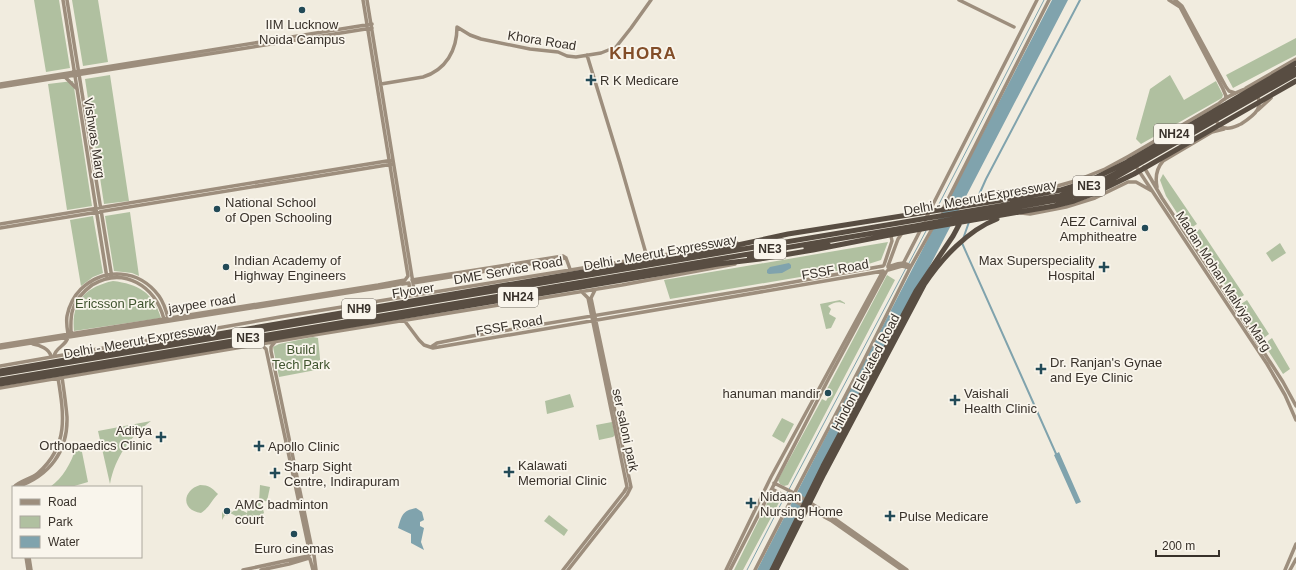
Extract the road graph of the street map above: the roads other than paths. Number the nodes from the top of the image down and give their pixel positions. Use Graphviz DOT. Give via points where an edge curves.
graph roads {
  1 [pos="63,0"];
  2 [pos="67,0"];
  3 [pos="363,0"];
  4 [pos="368,0"];
  5 [pos="651,0"];
  6 [pos="959,0"];
  7 [pos="1037,0"];
  8 [pos="1049,0"];
  9 [pos="1169,0"];
  10 [pos="1174,0"];
  11 [pos="370,26"];
  12 [pos="1014,27"];
  13 [pos="587,55"];
  14 [pos="1296,59"];
  15 [pos="1296,63"];
  16 [pos="1296,69"];
  17 [pos="77,73"];
  18 [pos="1296,74"];
  19 [pos="65,77"];
  20 [pos="1296,82"];
  21 [pos="0,84"];
  22 [pos="381,84"];
  23 [pos="0,87"];
  24 [pos="77,89"];
  25 [pos="1245,89"];
  26 [pos="1235,93"];
  27 [pos="1225,99"];
  28 [pos="1218,104"];
  29 [pos="1256,113"];
  30 [pos="1225,128"];
  31 [pos="1197,129"];
  32 [pos="1136,152"];
  33 [pos="1129,156"];
  34 [pos="391,162"];
  35 [pos="1040,191"];
  36 [pos="1059,191"];
  37 [pos="1156,192"];
  38 [pos="1009,199"];
  39 [pos="98,210"];
  40 [pos="979,212"];
  41 [pos="1019,212"];
  42 [pos="1009,214"];
  43 [pos="896,223"];
  44 [pos="0,224"];
  45 [pos="0,228"];
  46 [pos="812,232"];
  47 [pos="886,233"];
  48 [pos="902,233"];
  49 [pos="759,240"];
  50 [pos="816,248"];
  51 [pos="737,250"];
  52 [pos="647,257"];
  53 [pos="760,259"];
  54 [pos="722,260"];
  55 [pos="622,261"];
  56 [pos="904,264"];
  57 [pos="910,266"];
  58 [pos="886,268"];
  59 [pos="570,269"];
  60 [pos="109,276"];
  61 [pos="626,277"];
  62 [pos="412,281"];
  63 [pos="371,288"];
  64 [pos="599,288"];
  65 [pos="581,291"];
  66 [pos="417,295"];
  67 [pos="409,296"];
  68 [pos="341,307"];
  69 [pos="335,308"];
  70 [pos="224,311"];
  71 [pos="594,318"];
  72 [pos="166,319"];
  73 [pos="404,320"];
  74 [pos="116,328"];
  75 [pos="345,330"];
  76 [pos="339,331"];
  77 [pos="69,335"];
  78 [pos="476,335"];
  79 [pos="155,339"];
  80 [pos="150,340"];
  81 [pos="477,340"];
  82 [pos="275,342"];
  83 [pos="28,344"];
  84 [pos="260,344"];
  85 [pos="0,345"];
  86 [pos="431,347"];
  87 [pos="0,348"];
  88 [pos="52,356"];
  89 [pos="21,362"];
  90 [pos="154,362"];
  91 [pos="158,362"];
  92 [pos="0,366"];
  93 [pos="0,371"];
  94 [pos="23,373"];
  95 [pos="0,374"];
  96 [pos="60,378"];
  97 [pos="0,380"];
  98 [pos="0,384"];
  99 [pos="25,384"];
  100 [pos="0,388"];
  101 [pos="1296,406"];
  102 [pos="1296,420"];
  103 [pos="774,483"];
  104 [pos="15,486"];
  105 [pos="20,486"];
  106 [pos="779,486"];
  107 [pos="772,489"];
  108 [pos="776,491"];
  109 [pos="795,494"];
  110 [pos="790,499"];
  111 [pos="300,502"];
  112 [pos="1296,544"];
  113 [pos="311,556"];
  114 [pos="27,558"];
  115 [pos="1296,559"];
  116 [pos="892,562"];
  117 [pos="30,570"];
  118 [pos="243,570"];
  119 [pos="261,570"];
  120 [pos="312,570"];
  121 [pos="316,570"];
  122 [pos="563,570"];
  123 [pos="568,570"];
  124 [pos="726,570"];
  125 [pos="730,570"];
  126 [pos="755,570"];
  127 [pos="772,570"];
  128 [pos="776,570"];
  129 [pos="902,570"];
  130 [pos="907,570"];
  131 [pos="1285,570"];
  132 [pos="1290,570"];
  1 -- 17 [label="street, Vishwas Marg"];
  2 -- 17 [label="street, Vishwas Marg"];
  3 -- 11 [label="street"];
  4 -- 11 [label="street"];
  5 -- 13 [label="street, Khora Road" via="616,47"];
  6 -- 12 [label="street"];
  7 -- 56 [label="street"];
  8 -- 57 [label="street" via="941,212"];
  9 -- 27 [label="street" via="1180,7 1224,88"];
  10 -- 26 [label="street" via="1182,6 1226,87"];
  11 -- 17 [label="street"];
  11 -- 22 [label="street"];
  11 -- 34 [label="street"];
  13 -- 22 [label="street, Khora Road" via="576,58 481,39 457,27 451,55 439,69 423,77"];
  13 -- 52 [label="street"];
  14 -- 25 [label="street"];
  15 -- 36 [label="highway, NH24" via="1127,162 1087,182"];
  16 -- 31 [label="highway, Delhi - Meerut Expressway / NE3"];
  17 -- 19 [label="street"];
  17 -- 21 [label="street"];
  17 -- 24 [label="street, Vishwas Marg"];
  17 -- 39 [label="street, Vishwas Marg"];
  18 -- 31 [label="highway, Delhi - Meerut Expressway / NE3"];
  19 -- 23 [label="street"];
  19 -- 24 [label="street"];
  20 -- 29 [label="street" via="1264,103"];
  20 -- 41 [label="highway" via="1111,186 1054,206"];
  22 -- 34 [label="street"];
  24 -- 39 [label="street, Vishwas Marg"];
  25 -- 26 [label="street"];
  25 -- 29 [label="street" via="1253,90 1259,100"];
  26 -- 27 [label="street"];
  27 -- 28 [label="street"];
  28 -- 30 [label="street" via="1214,112 1215,119"];
  28 -- 32 [label="street"];
  29 -- 30 [label="street" via="1235,127"];
  30 -- 37 [label="street" via="1212,132 1163,161 1156,173"];
  31 -- 40 [label="highway, Delhi - Meerut Expressway / NE3" via="1131,168 1100,181 1059,196"];
  32 -- 33 [label="street"];
  32 -- 37 [label="street, Madan Mohan Malviya Marg"];
  33 -- 35 [label="street" via="1085,178"];
  33 -- 37 [label="street, Madan Mohan Malviya Marg"];
  34 -- 39 [label="street"];
  34 -- 62 [label="street"];
  34 -- 63 [label="street" via="407,278"];
  35 -- 36 [label="highway"];
  35 -- 38 [label="street"];
  35 -- 127 [label="highway, Hindon Elevated Road" via="1020,190 983,197 969,207 910,301"];
  36 -- 38 [label="highway"];
  37 -- 41 [label="street" via="1131,181 1095,198 1066,207 1030,214"];
  37 -- 101 [label="street, Madan Mohan Malviya Marg" via="1253,334"];
  37 -- 102 [label="street, Madan Mohan Malviya Marg" via="1267,364 1286,395"];
  38 -- 46 [label="highway"];
  39 -- 44 [label="street"];
  39 -- 45 [label="street"];
  39 -- 60 [label="street, Vishwas Marg"];
  40 -- 43 [label="highway, Delhi - Meerut Expressway / NE3"];
  40 -- 47 [label="highway, Delhi - Meerut Expressway / NE3"];
  41 -- 42 [label="highway"];
  42 -- 48 [label="highway"];
  42 -- 128 [label="highway, Hindon Elevated Road" via="979,228 956,247 924,285"];
  43 -- 46 [label="highway"];
  43 -- 51 [label="highway, Delhi - Meerut Expressway / NE3"];
  46 -- 49 [label="highway, Flyover"];
  46 -- 51 [label="highway"];
  47 -- 48 [label="highway"];
  47 -- 50 [label="highway"];
  47 -- 54 [label="highway, Delhi - Meerut Expressway / NE3"];
  47 -- 58 [label="street" via="892,241"];
  48 -- 58 [label="street"];
  49 -- 52 [label="street, DME Service Road"];
  49 -- 93 [label="highway, Flyover / NH9" via="719,250"];
  50 -- 53 [label="highway"];
  50 -- 54 [label="highway"];
  51 -- 61 [label="highway, Delhi - Meerut Expressway / NE3"];
  52 -- 55 [label="street, DME Service Road"];
  53 -- 54 [label="highway"];
  53 -- 61 [label="street" via="723,267"];
  54 -- 61 [label="highway, Delhi - Meerut Expressway / NE3"];
  55 -- 59 [label="street, DME Service Road"];
  55 -- 61 [label="street"];
  56 -- 57 [label="street"];
  56 -- 58 [label="street"];
  57 -- 109 [label="street"];
  58 -- 71 [label="street"];
  58 -- 71 [label="street, FSSF Road" via="767,292"];
  58 -- 103 [label="street"];
  58 -- 124 [label="street" via="771,477"];
  59 -- 62 [label="street" via="565,257"];
  59 -- 66 [label="street, DME Service Road"];
  60 -- 72 [label="street" via="121,274 143,281 159,296"];
  60 -- 77 [label="street" via="81,295 73,308"];
  61 -- 64 [label="street"];
  61 -- 94 [label="highway, Delhi - Meerut Expressway / NE3" via="618,273 382,309 344,319"];
  61 -- 98 [label="highway, NH24"];
  62 -- 66 [label="street"];
  63 -- 67 [label="street" via="409,283"];
  63 -- 70 [label="street"];
  64 -- 65 [label="street"];
  64 -- 71 [label="street" via="591,298"];
  65 -- 71 [label="street, ser saloni park" via="588,298"];
  65 -- 73 [label="street"];
  66 -- 67 [label="street, DME Service Road"];
  67 -- 68 [label="street, DME Service Road"];
  68 -- 69 [label="street, DME Service Road"];
  68 -- 75 [label="street"];
  69 -- 76 [label="street"];
  69 -- 79 [label="street, DME Service Road"];
  70 -- 72 [label="street, jaypee road"];
  70 -- 74 [label="street"];
  71 -- 78 [label="street, FSSF Road"];
  71 -- 81 [label="street, FSSF Road"];
  71 -- 122 [label="street, ser saloni park" via="627,487"];
  71 -- 123 [label="street" via="631,487"];
  72 -- 74 [label="street, jaypee road"];
  73 -- 75 [label="street"];
  73 -- 86 [label="street" via="424,345"];
  74 -- 77 [label="street"];
  75 -- 76 [label="street"];
  76 -- 82 [label="street"];
  77 -- 83 [label="street"];
  77 -- 85 [label="street"];
  77 -- 88 [label="street" via="65,344"];
  78 -- 81 [label="street"];
  78 -- 86 [label="street, FSSF Road" via="437,343"];
  79 -- 80 [label="street, DME Service Road"];
  79 -- 91 [label="street"];
  80 -- 88 [label="street, DME Service Road"];
  80 -- 90 [label="street"];
  81 -- 86 [label="street, FSSF Road"];
  82 -- 84 [label="street"];
  82 -- 111 [label="street" via="271,351"];
  83 -- 87 [label="street"];
  83 -- 88 [label="street" via="44,348"];
  84 -- 91 [label="street"];
  84 -- 111 [label="street" via="266,349"];
  88 -- 89 [label="street, DME Service Road"];
  89 -- 92 [label="street, DME Service Road"];
  89 -- 99 [label="street"];
  90 -- 91 [label="street"];
  90 -- 96 [label="street"];
  94 -- 95 [label="highway, Delhi - Meerut Expressway / NE3"];
  94 -- 97 [label="highway, Delhi - Meerut Expressway / NE3"];
  96 -- 99 [label="street"];
  96 -- 104 [label="street" via="63,415 59,446 43,468"];
  96 -- 105 [label="street" via="67,419 60,452 42,474"];
  99 -- 100 [label="street"];
  103 -- 106 [label="street"];
  103 -- 107 [label="street"];
  106 -- 108 [label="street"];
  106 -- 109 [label="street"];
  107 -- 108 [label="street"];
  107 -- 125 [label="street"];
  108 -- 110 [label="street"];
  109 -- 116 [label="street" via="813,504"];
  110 -- 116 [label="street" via="832,521"];
  110 -- 126 [label="street"];
  111 -- 113 [label="street"];
  112 -- 131 [label="street"];
  113 -- 118 [label="street"];
  113 -- 119 [label="street"];
  113 -- 120 [label="street"];
  113 -- 121 [label="street"];
  114 -- 117 [label="street"];
  115 -- 132 [label="street"];
  116 -- 129 [label="street"];
  116 -- 130 [label="street"];
}
